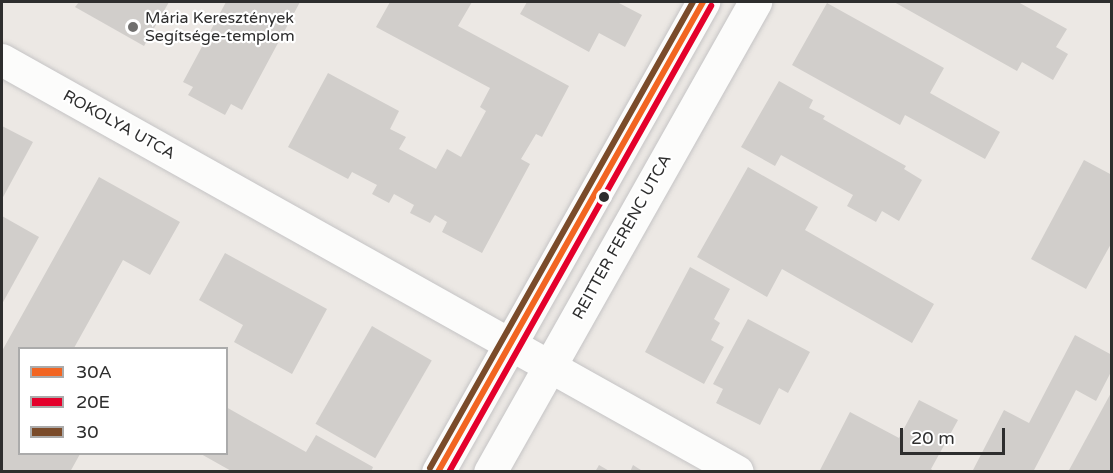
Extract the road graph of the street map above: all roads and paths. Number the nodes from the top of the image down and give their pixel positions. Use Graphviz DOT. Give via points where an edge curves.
graph roads {
  1 [pos="703,2"];
  2 [pos="755,2"];
  3 [pos="2,60"];
  4 [pos="512,342"];
  5 [pos="550,364"];
  6 [pos="438,471"];
  7 [pos="490,471"];
  8 [pos="738,471"];
  1 -- 4 [label="street"];
  2 -- 5 [label="street, REITTER FERENC UTCA"];
  3 -- 4 [label="street, ROKOLYA UTCA"];
  4 -- 5 [label="street, ROKOLYA UTCA"];
  4 -- 6 [label="street"];
  5 -- 7 [label="street, REITTER FERENC UTCA"];
  5 -- 8 [label="street, ROKOLYA UTCA"];
}
